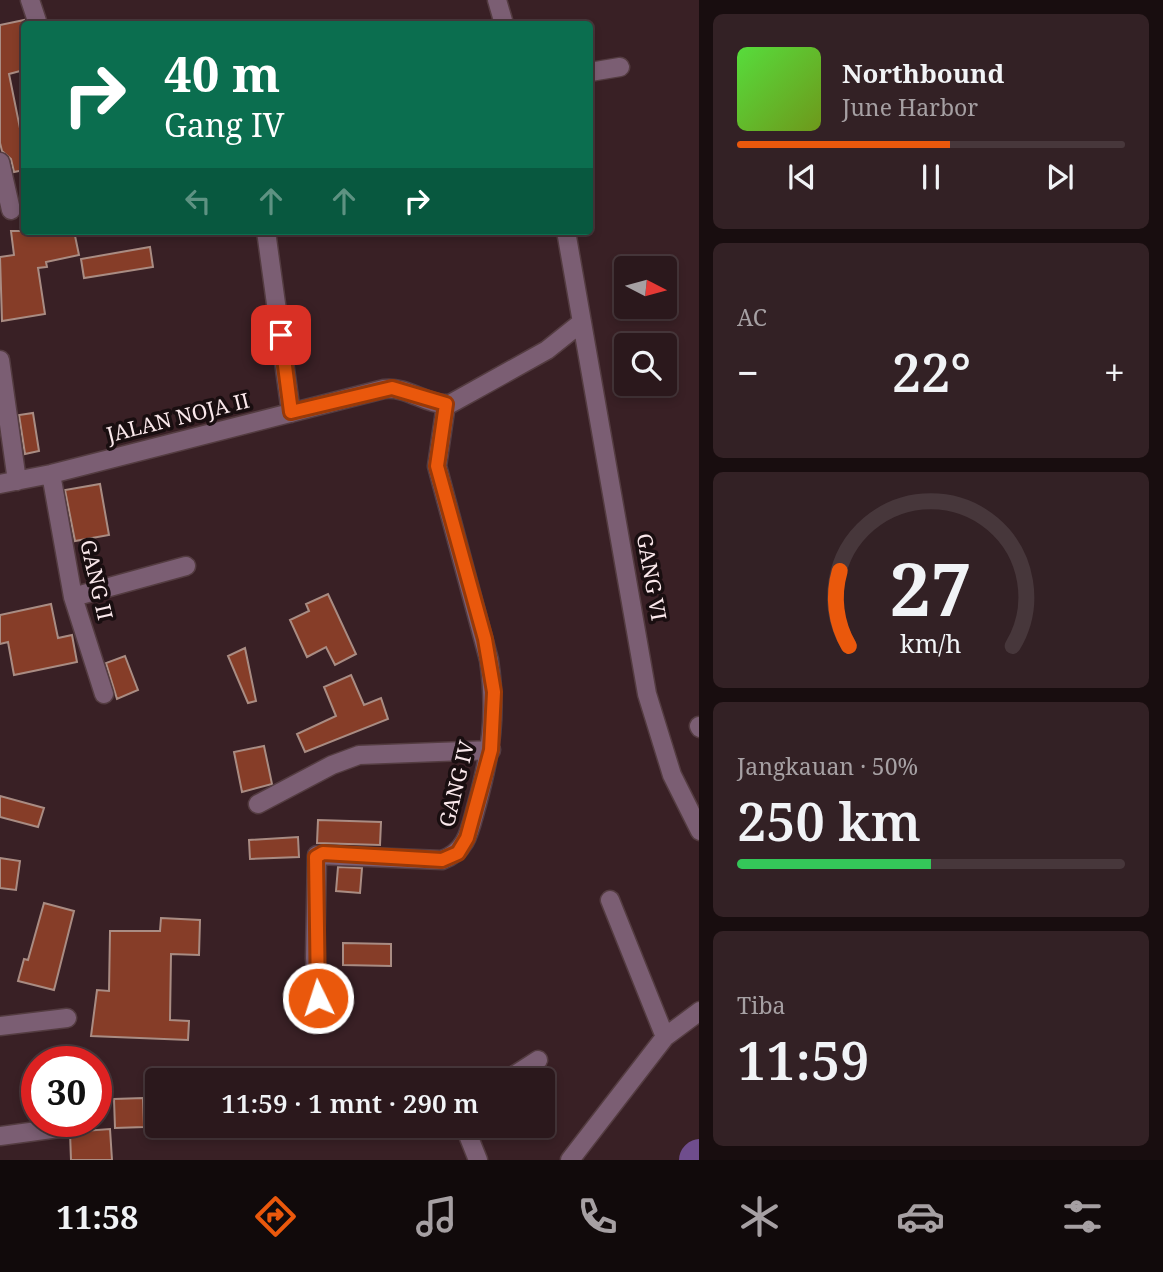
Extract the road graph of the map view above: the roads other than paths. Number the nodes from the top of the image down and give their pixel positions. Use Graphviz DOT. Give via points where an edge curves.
graph roads {
  1 [pos="30,0"];
  2 [pos="496,0"];
  3 [pos="37,21"];
  4 [pos="503,21"];
  5 [pos="620,66"];
  6 [pos="593,71"];
  7 [pos="0,162"];
  8 [pos="12,210"];
  9 [pos="267,235"];
  10 [pos="567,235"];
  11 [pos="582,322"];
  12 [pos="0,360"];
  13 [pos="446,404"];
  14 [pos="291,412"];
  15 [pos="51,474"];
  16 [pos="8,482"];
  17 [pos="186,566"];
  18 [pos="73,597"];
  19 [pos="104,694"];
  20 [pos="491,750"];
  21 [pos="258,804"];
  22 [pos="696,810"];
  23 [pos="699,831"];
  24 [pos="610,900"];
  25 [pos="318,998"];
  26 [pos="699,1011"];
  27 [pos="67,1018"];
  28 [pos="0,1026"];
  29 [pos="665,1037"];
  30 [pos="538,1060"];
  31 [pos="526,1068"];
  32 [pos="21,1133"];
  33 [pos="0,1136"];
  34 [pos="469,1138"];
  35 [pos="478,1160"];
  36 [pos="570,1160"];
  1 -- 3 [label="street"];
  2 -- 4 [label="street"];
  5 -- 6 [label="street"];
  7 -- 8 [label="street"];
  9 -- 14 [label="street"];
  10 -- 11 [label="street"];
  11 -- 13 [label="street" via="547,349"];
  11 -- 22 [label="street, GANG VI" via="648,694 672,775"];
  12 -- 16 [label="street"];
  13 -- 14 [label="street, JALAN NOJA II" via="392,388"];
  13 -- 20 [label="street, GANG IV" via="437,466 489,660 494,692"];
  14 -- 15 [label="street, JALAN NOJA II"];
  15 -- 16 [label="street, JALAN NOJA II"];
  15 -- 18 [label="street, GANG II"];
  17 -- 18 [label="street"];
  18 -- 19 [label="street, GANG II"];
  20 -- 21 [label="street" via="359,755"];
  20 -- 25 [label="street, GANG IV" via="467,838 458,853 442,860 317,855"];
  22 -- 23 [label="street, GANG VI"];
  24 -- 29 [label="street"];
  26 -- 29 [label="street"];
  27 -- 28 [label="street"];
  29 -- 36 [label="street"];
  30 -- 31 [label="street"];
  32 -- 33 [label="street"];
  34 -- 35 [label="street"];
}
